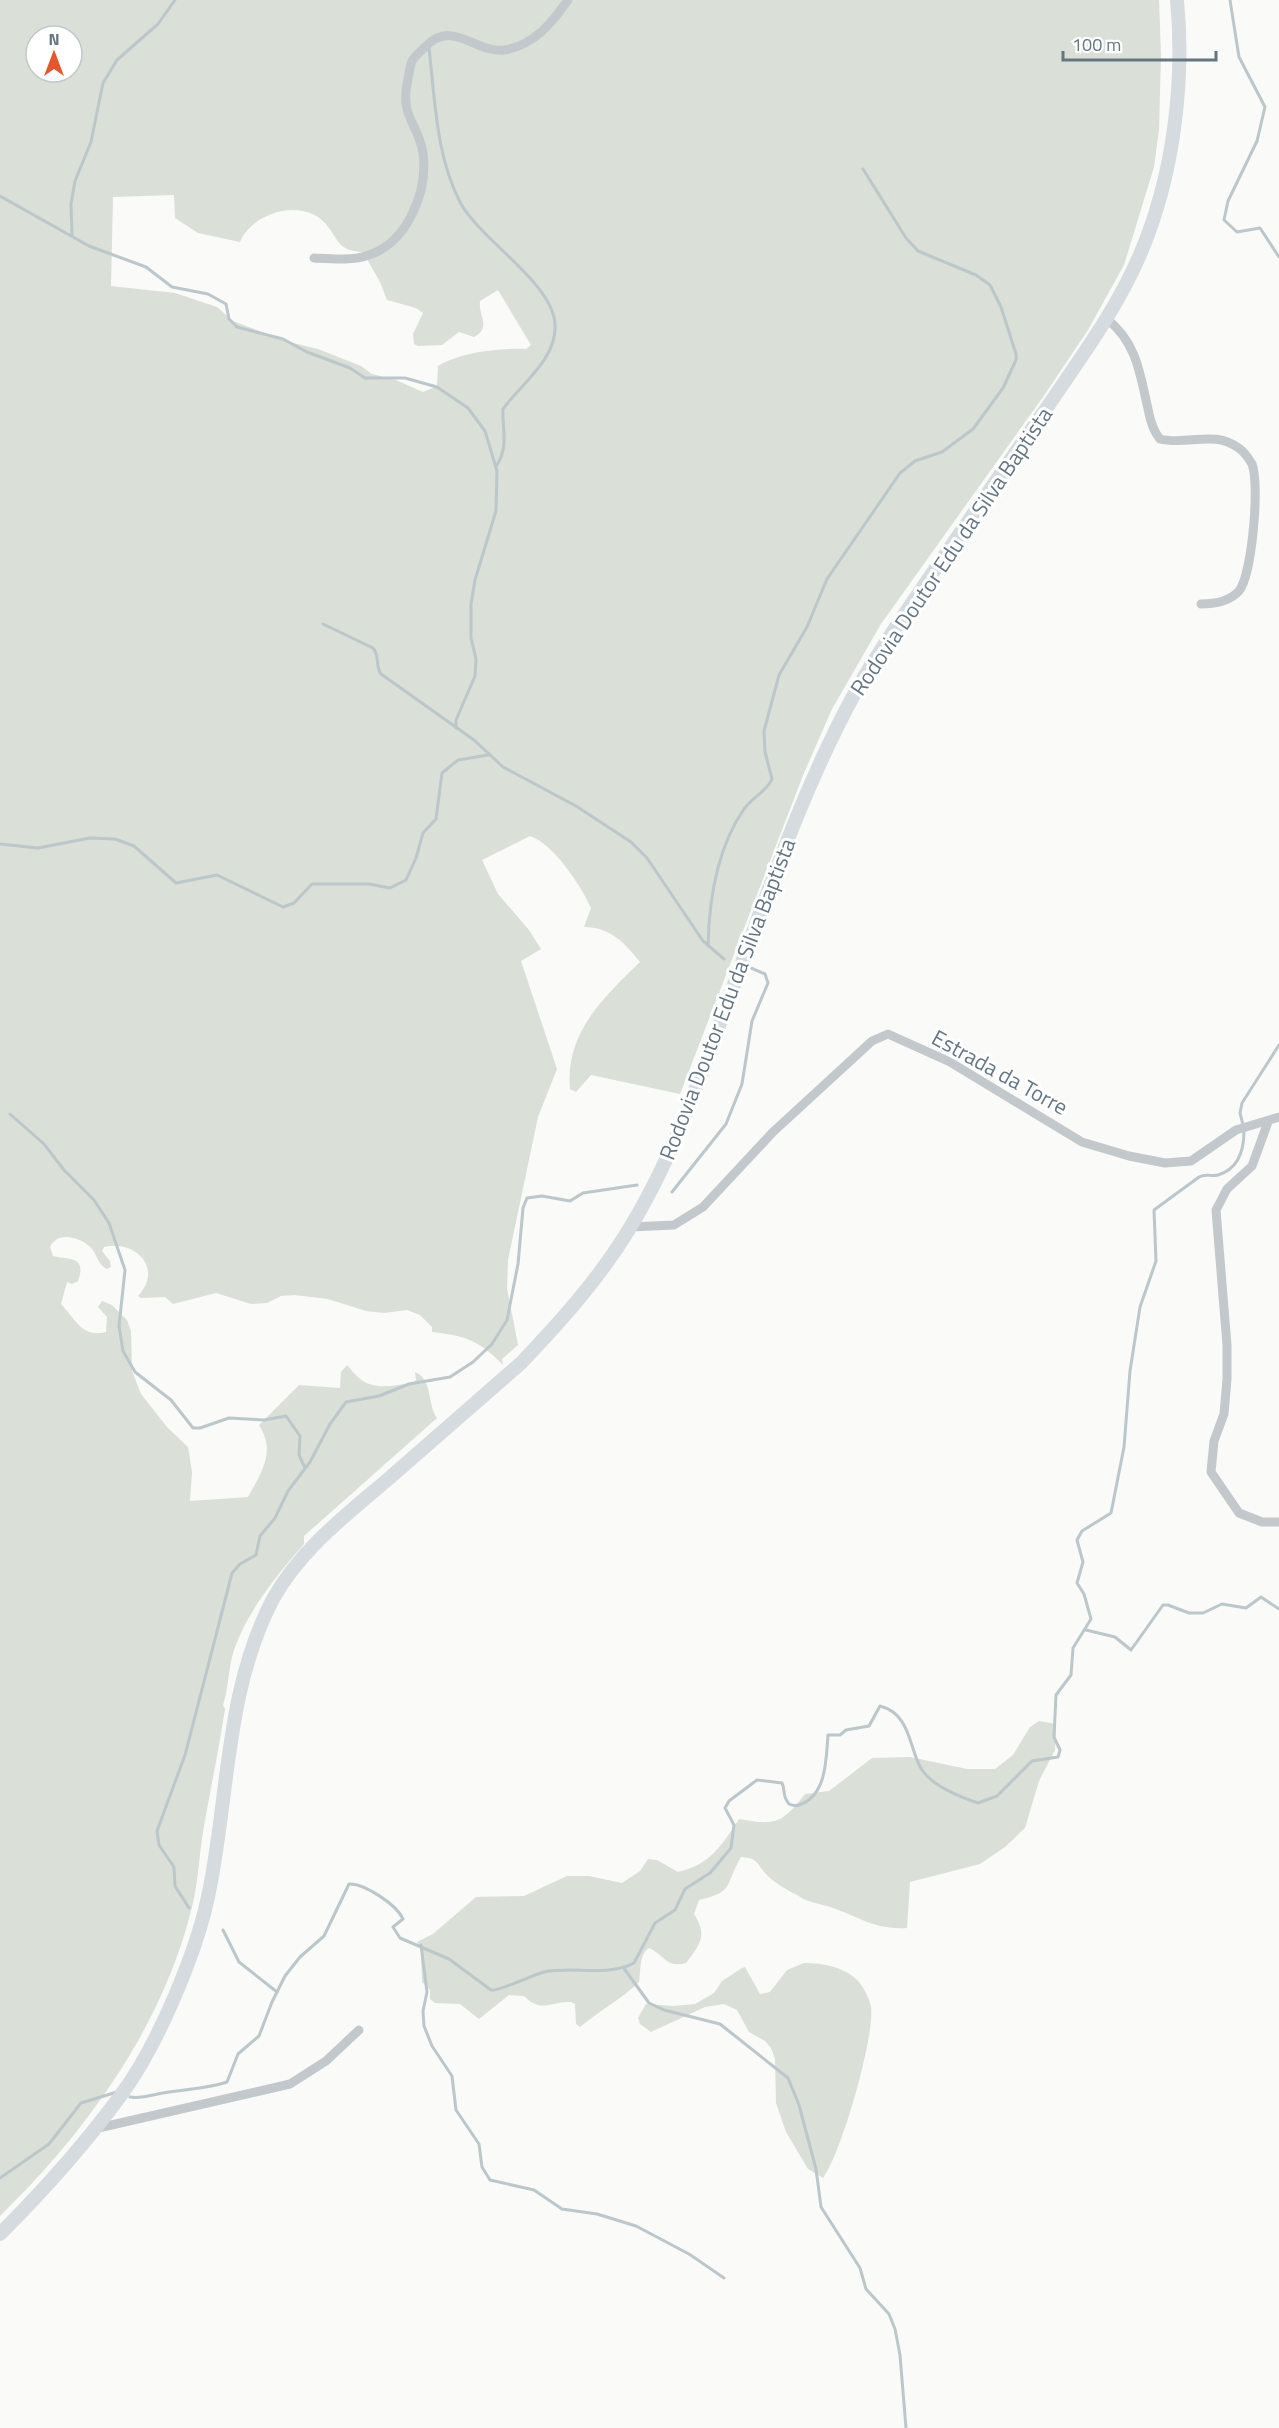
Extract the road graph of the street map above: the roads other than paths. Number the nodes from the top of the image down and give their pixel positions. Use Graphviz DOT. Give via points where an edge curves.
graph roads {
  1 [pos="568,0"];
  2 [pos="1177,0"];
  3 [pos="314,258"];
  4 [pos="1107,319"];
  5 [pos="1201,604"];
  6 [pos="1279,1117"];
  7 [pos="1268,1122"];
  8 [pos="630,1227"];
  9 [pos="1279,1522"];
  10 [pos="359,2030"];
  11 [pos="94,2129"];
  12 [pos="0,2234"];
  1 -- 3 [label="street" via="550,26 525,43 504,50 482,47 455,35 433,39 412,60 404,107 423,152 423,179 416,209 392,241 370,255 342,260"];
  2 -- 4 [label="main road, Rodovia Doutor Edu da Silva Baptista" via="1179,73 1166,172 1139,257"];
  4 -- 5 [label="street" via="1133,350 1149,417 1160,439 1218,439 1242,451 1252,464 1253,518 1244,584 1232,598"];
  4 -- 8 [label="main road, Rodovia Doutor Edu da Silva Baptista" via="891,634 847,708 789,839 680,1130"];
  6 -- 7 [label="street, Estrada da Torre"];
  7 -- 8 [label="street, Estrada da Torre" via="1236,1130 1191,1161 1165,1163 1129,1156 1082,1142 950,1062 888,1034 872,1041 773,1132 703,1207 674,1225"];
  7 -- 9 [label="street" via="1252,1166 1227,1189 1216,1210 1227,1379 1211,1472 1239,1513 1262,1522"];
  8 -- 11 [label="main road, Rodovia Doutor Edu da Silva Baptista" via="592,1283 521,1363 325,1534 275,1596 262,1621 243,1679 203,1920 180,1982 145,2056"];
  10 -- 11 [label="street" via="326,2061 290,2084"];
  11 -- 12 [label="main road, Rodovia Doutor Edu da Silva Baptista"];
}
